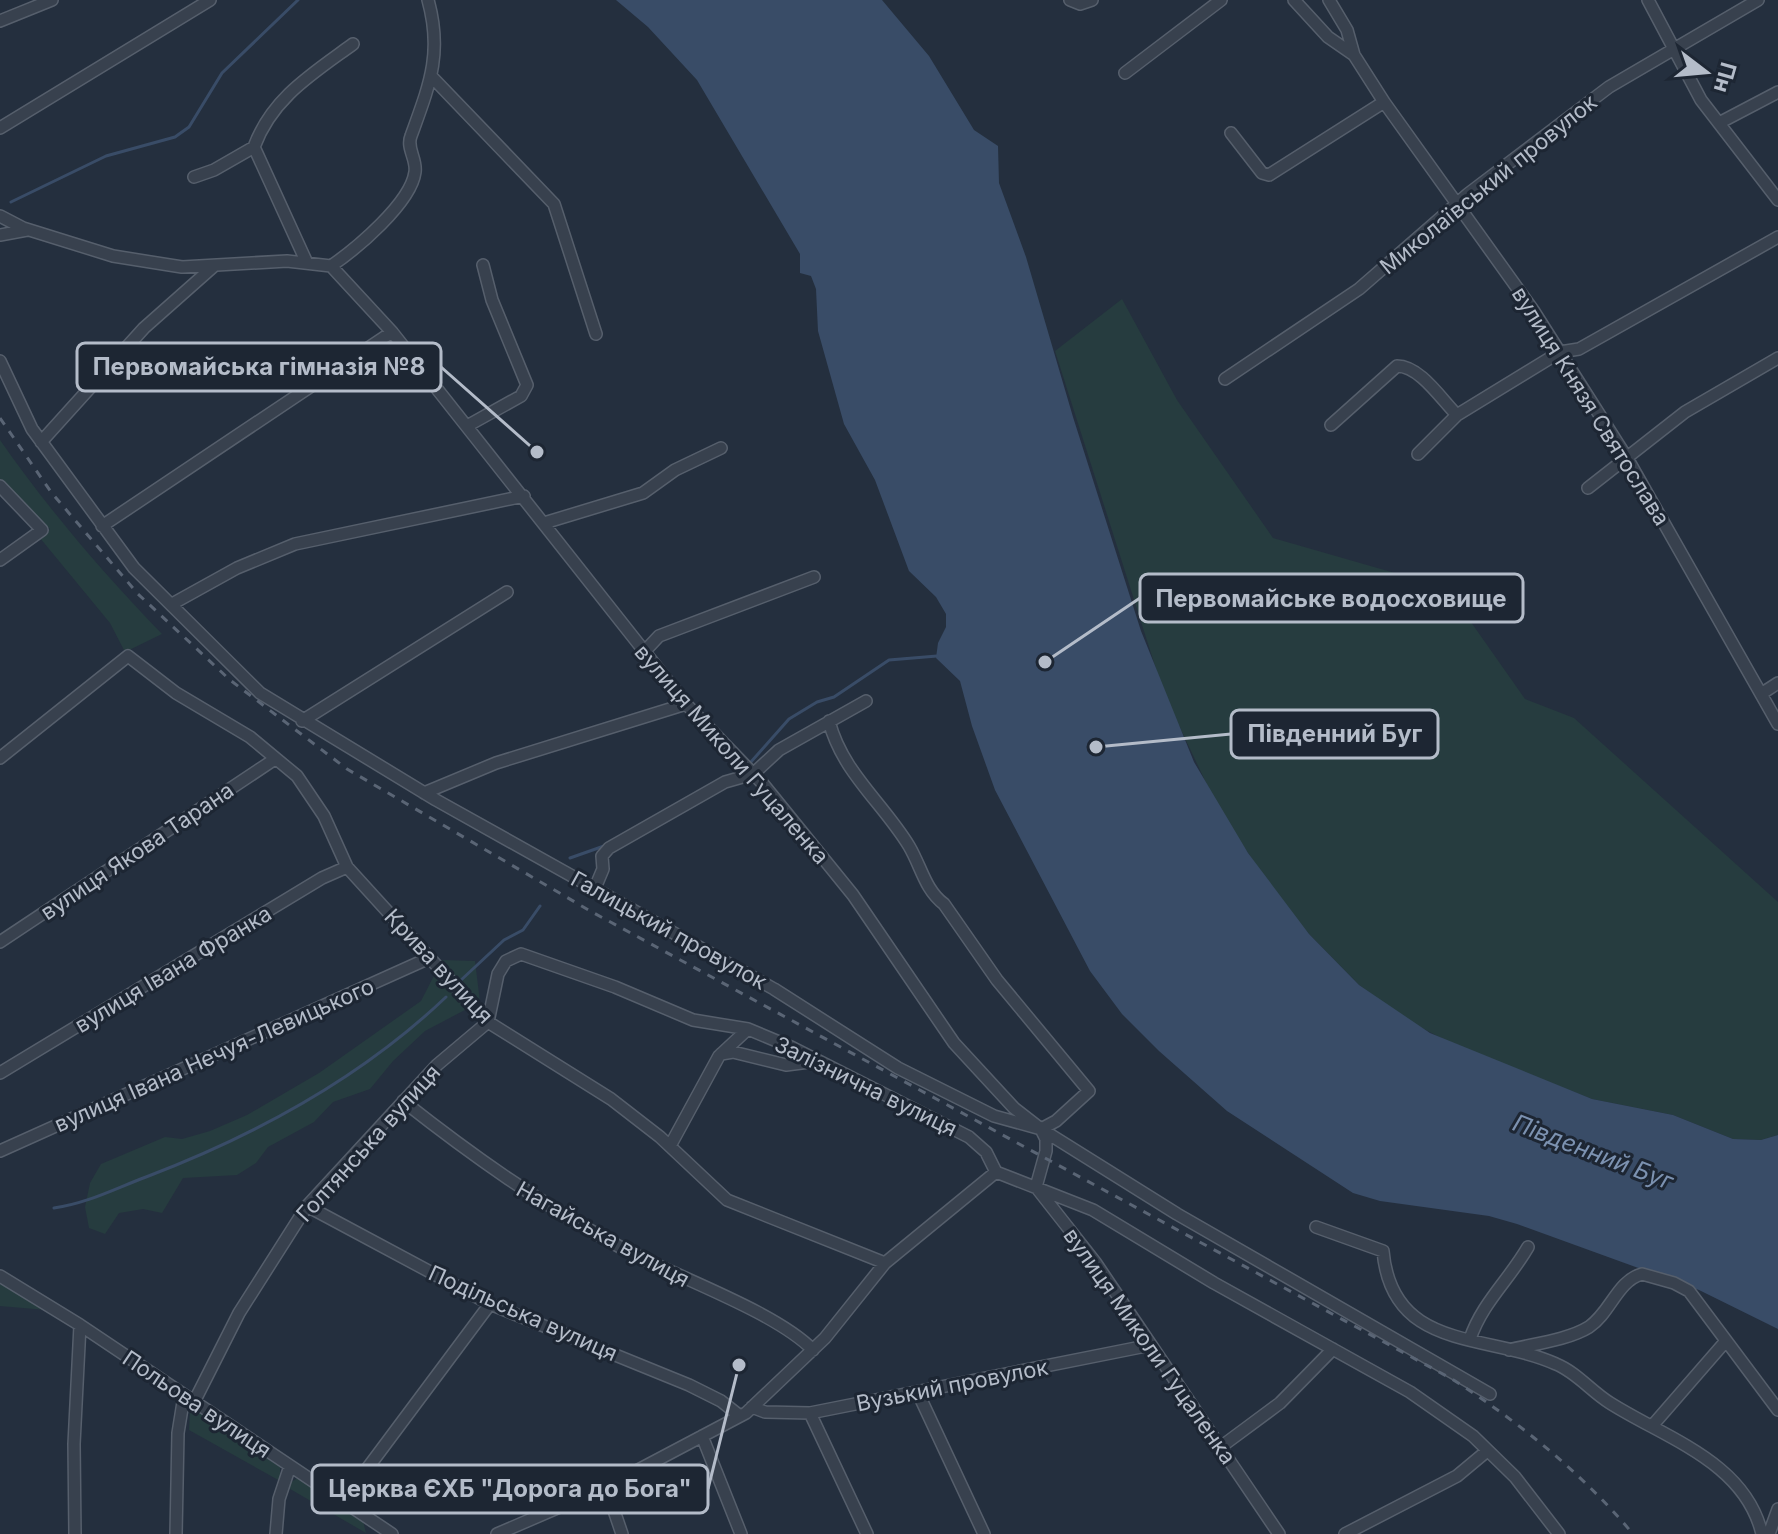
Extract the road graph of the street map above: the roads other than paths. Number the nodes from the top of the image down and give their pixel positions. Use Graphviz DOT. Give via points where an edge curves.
graph roads {
  1 [pos="52,0"];
  2 [pos="210,0"];
  3 [pos="428,0"];
  4 [pos="1070,0"];
  5 [pos="1092,0"];
  6 [pos="1221,0"];
  7 [pos="1294,0"];
  8 [pos="1329,0"];
  9 [pos="1648,0"];
  10 [pos="1758,0"];
  11 [pos="0,21"];
  12 [pos="353,44"];
  13 [pos="1674,49"];
  14 [pos="1354,55"];
  15 [pos="1125,73"];
  16 [pos="431,76"];
  17 [pos="1778,92"];
  18 [pos="1384,102"];
  19 [pos="1719,123"];
  20 [pos="0,128"];
  21 [pos="1231,133"];
  22 [pos="254,147"];
  23 [pos="194,177"];
  24 [pos="1778,200"];
  25 [pos="1459,203"];
  26 [pos="0,216"];
  27 [pos="29,230"];
  28 [pos="0,235"];
  29 [pos="1778,237"];
  30 [pos="307,263"];
  31 [pos="215,265"];
  32 [pos="483,265"];
  33 [pos="331,266"];
  34 [pos="392,332"];
  35 [pos="596,334"];
  36 [pos="1560,352"];
  37 [pos="1778,358"];
  38 [pos="0,361"];
  39 [pos="1225,379"];
  40 [pos="1457,415"];
  41 [pos="1331,425"];
  42 [pos="467,426"];
  43 [pos="41,442"];
  44 [pos="721,448"];
  45 [pos="1418,454"];
  46 [pos="1627,458"];
  47 [pos="0,486"];
  48 [pos="1588,488"];
  49 [pos="524,496"];
  50 [pos="544,523"];
  51 [pos="102,526"];
  52 [pos="0,560"];
  53 [pos="814,577"];
  54 [pos="507,592"];
  55 [pos="172,604"];
  56 [pos="644,652"];
  57 [pos="1778,683"];
  58 [pos="1761,694"];
  59 [pos="866,701"];
  60 [pos="686,704"];
  61 [pos="302,721"];
  62 [pos="829,721"];
  63 [pos="1778,724"];
  64 [pos="0,758"];
  65 [pos="275,759"];
  66 [pos="753,774"];
  67 [pos="424,793"];
  68 [pos="347,867"];
  69 [pos="595,888"];
  70 [pos="0,942"];
  71 [pos="427,959"];
  72 [pos="488,1022"];
  73 [pos="748,1029"];
  74 [pos="721,1054"];
  75 [pos="817,1061"];
  76 [pos="0,1073"];
  77 [pos="403,1101"];
  78 [pos="1041,1129"];
  79 [pos="670,1146"];
  80 [pos="0,1151"];
  81 [pos="996,1172"];
  82 [pos="1036,1187"];
  83 [pos="307,1206"];
  84 [pos="1316,1227"];
  85 [pos="1528,1247"];
  86 [pos="885,1263"];
  87 [pos="0,1276"];
  88 [pos="490,1304"];
  89 [pos="80,1325"];
  90 [pos="1470,1339"];
  91 [pos="1725,1342"];
  92 [pos="1151,1345"];
  93 [pos="1333,1349"];
  94 [pos="813,1350"];
  95 [pos="1509,1350"];
  96 [pos="918,1393"];
  97 [pos="1490,1394"];
  98 [pos="189,1399"];
  99 [pos="752,1407"];
  100 [pos="1778,1410"];
  101 [pos="810,1413"];
  102 [pos="740,1416"];
  103 [pos="1652,1426"];
  104 [pos="702,1436"];
  105 [pos="1222,1446"];
  106 [pos="1487,1451"];
  107 [pos="290,1466"];
  108 [pos="606,1487"];
  109 [pos="343,1501"];
  110 [pos="1778,1509"];
  111 [pos="375,1529"];
  112 [pos="75,1534"];
  113 [pos="176,1534"];
  114 [pos="276,1534"];
  115 [pos="392,1534"];
  116 [pos="497,1534"];
  117 [pos="622,1534"];
  118 [pos="741,1534"];
  119 [pos="867,1534"];
  120 [pos="984,1534"];
  121 [pos="1279,1534"];
  122 [pos="1345,1534"];
  123 [pos="1559,1534"];
  124 [pos="1762,1534"];
  125 [pos="1769,1534"];
  1 -- 11 [label="street"];
  2 -- 20 [label="street"];
  3 -- 16 [label="street" via="436,28"];
  4 -- 5 [label="street"];
  6 -- 15 [label="street"];
  7 -- 14 [label="street" via="1328,37"];
  8 -- 14 [label="street, вулиця Князя Святослава"];
  9 -- 13 [label="street"];
  10 -- 13 [label="street, Миколаївський провулок"];
  12 -- 22 [label="street" via="279,101 263,122"];
  13 -- 19 [label="street"];
  13 -- 25 [label="street, Миколаївський провулок" via="1609,87"];
  14 -- 18 [label="street, вулиця Князя Святослава"];
  16 -- 33 [label="street" via="409,141 415,172 396,210"];
  16 -- 35 [label="street" via="554,204"];
  17 -- 19 [label="street"];
  18 -- 21 [label="street" via="1269,175"];
  18 -- 25 [label="street, вулиця Князя Святослава"];
  19 -- 24 [label="street"];
  22 -- 23 [label="street"];
  22 -- 30 [label="street"];
  25 -- 36 [label="street, вулиця Князя Святослава"];
  25 -- 39 [label="street, Миколаївський провулок" via="1359,289"];
  26 -- 27 [label="street"];
  27 -- 28 [label="street"];
  27 -- 31 [label="street" via="113,256 182,267"];
  29 -- 36 [label="street" via="1579,349"];
  30 -- 31 [label="street"];
  30 -- 33 [label="street"];
  31 -- 43 [label="street" via="144,328"];
  32 -- 42 [label="street" via="527,385 521,396"];
  33 -- 34 [label="street, вулиця Миколи Гуцаленка"];
  34 -- 42 [label="street, вулиця Миколи Гуцаленка"];
  34 -- 51 [label="street"];
  36 -- 40 [label="street"];
  36 -- 46 [label="street, вулиця Князя Святослава"];
  37 -- 46 [label="street" via="1685,412"];
  38 -- 43 [label="street, Галицький провулок"];
  40 -- 41 [label="street" via="1407,366 1397,366"];
  40 -- 45 [label="street"];
  42 -- 49 [label="street, вулиця Миколи Гуцаленка"];
  43 -- 51 [label="street, Галицький провулок"];
  44 -- 50 [label="street" via="643,493"];
  46 -- 48 [label="street"];
  46 -- 58 [label="street, вулиця Князя Святослава"];
  47 -- 52 [label="street" via="42,530"];
  49 -- 50 [label="street, вулиця Миколи Гуцаленка"];
  49 -- 55 [label="street" via="295,544"];
  50 -- 56 [label="street, вулиця Миколи Гуцаленка"];
  51 -- 55 [label="street, Галицький провулок" via="134,568"];
  53 -- 56 [label="street" via="659,636"];
  54 -- 61 [label="street"];
  55 -- 61 [label="street, Галицький провулок" via="260,693"];
  56 -- 60 [label="street, вулиця Миколи Гуцаленка"];
  57 -- 58 [label="street"];
  58 -- 63 [label="street, вулиця Князя Святослава"];
  59 -- 62 [label="street"];
  60 -- 66 [label="street, вулиця Миколи Гуцаленка"];
  60 -- 67 [label="street" via="496,763"];
  61 -- 67 [label="street, Галицький провулок"];
  62 -- 66 [label="street" via="779,750"];
  62 -- 78 [label="street" via="842,759 908,845 933,896 1089,1091"];
  64 -- 65 [label="street, Крива вулиця" via="128,656"];
  65 -- 68 [label="street, Крива вулиця" via="297,776 324,816"];
  65 -- 70 [label="street, вулиця Якова Тарана"];
  66 -- 69 [label="street" via="725,782 609,848"];
  66 -- 78 [label="street, вулиця Миколи Гуцаленка" via="853,895 954,1043 1014,1108"];
  67 -- 69 [label="street, Галицький провулок"];
  68 -- 71 [label="street, Крива вулиця"];
  68 -- 76 [label="street, вулиця Івана Франка"];
  69 -- 78 [label="street, Галицький провулок" via="774,989 898,1068 994,1116"];
  71 -- 72 [label="street, Крива вулиця"];
  71 -- 80 [label="street, вулиця Івана Нечуя-Левицького"];
  72 -- 73 [label="street, Залізнична вулиця" via="498,974 506,961 521,954 693,1020"];
  72 -- 77 [label="street, Голтянська вулиця"];
  72 -- 79 [label="street, Крива вулиця" via="611,1099"];
  73 -- 74 [label="street"];
  73 -- 75 [label="street, Залізнична вулиця"];
  74 -- 75 [label="street" via="786,1065"];
  74 -- 79 [label="street"];
  75 -- 81 [label="street, Залізнична вулиця" via="969,1137 986,1152"];
  77 -- 83 [label="street, Голтянська вулиця"];
  77 -- 94 [label="street, Нагайська вулиця" via="522,1192 680,1279 759,1314"];
  78 -- 82 [label="street" via="1046,1151"];
  78 -- 97 [label="street" via="1177,1214"];
  79 -- 86 [label="street, Крива вулиця" via="727,1200"];
  81 -- 82 [label="street"];
  81 -- 86 [label="street"];
  82 -- 92 [label="street, вулиця Миколи Гуцаленка"];
  82 -- 93 [label="street" via="1093,1210"];
  83 -- 88 [label="street, Подільська вулиця"];
  83 -- 98 [label="street, Голтянська вулиця"];
  84 -- 90 [label="street" via="1383,1251 1385,1274 1415,1320 1441,1335"];
  85 -- 90 [label="street" via="1485,1303"];
  86 -- 94 [label="street"];
  87 -- 89 [label="street, Польова вулиця"];
  88 -- 102 [label="street, Подільська вулиця" via="689,1385"];
  88 -- 109 [label="street"];
  89 -- 98 [label="street, Польова вулиця"];
  89 -- 112 [label="street"];
  90 -- 95 [label="street"];
  91 -- 95 [label="street" via="1689,1291 1642,1274 1622,1286 1587,1328"];
  91 -- 100 [label="street"];
  91 -- 103 [label="street"];
  92 -- 96 [label="street, Вузький провулок"];
  92 -- 105 [label="street, вулиця Миколи Гуцаленка"];
  93 -- 105 [label="street" via="1280,1403"];
  93 -- 106 [label="street" via="1410,1392"];
  94 -- 99 [label="street"];
  95 -- 103 [label="street" via="1558,1364 1606,1401"];
  96 -- 101 [label="street, Вузький провулок"];
  96 -- 120 [label="street"];
  98 -- 107 [label="street, Польова вулиця"];
  98 -- 113 [label="street, Голтянська вулиця" via="178,1433"];
  99 -- 101 [label="street, Вузький провулок"];
  99 -- 102 [label="street"];
  101 -- 119 [label="street"];
  102 -- 104 [label="street"];
  103 -- 124 [label="street" via="1737,1483 1754,1505"];
  104 -- 108 [label="street"];
  104 -- 118 [label="street"];
  105 -- 121 [label="street, вулиця Миколи Гуцаленка"];
  106 -- 122 [label="street" via="1457,1476"];
  106 -- 123 [label="street" via="1515,1477"];
  107 -- 109 [label="street, Польова вулиця"];
  107 -- 114 [label="street" via="280,1491"];
  108 -- 116 [label="street"];
  108 -- 117 [label="street"];
  109 -- 111 [label="street, Польова вулиця"];
  110 -- 125 [label="street"];
  111 -- 115 [label="street, Польова вулиця"];
}
